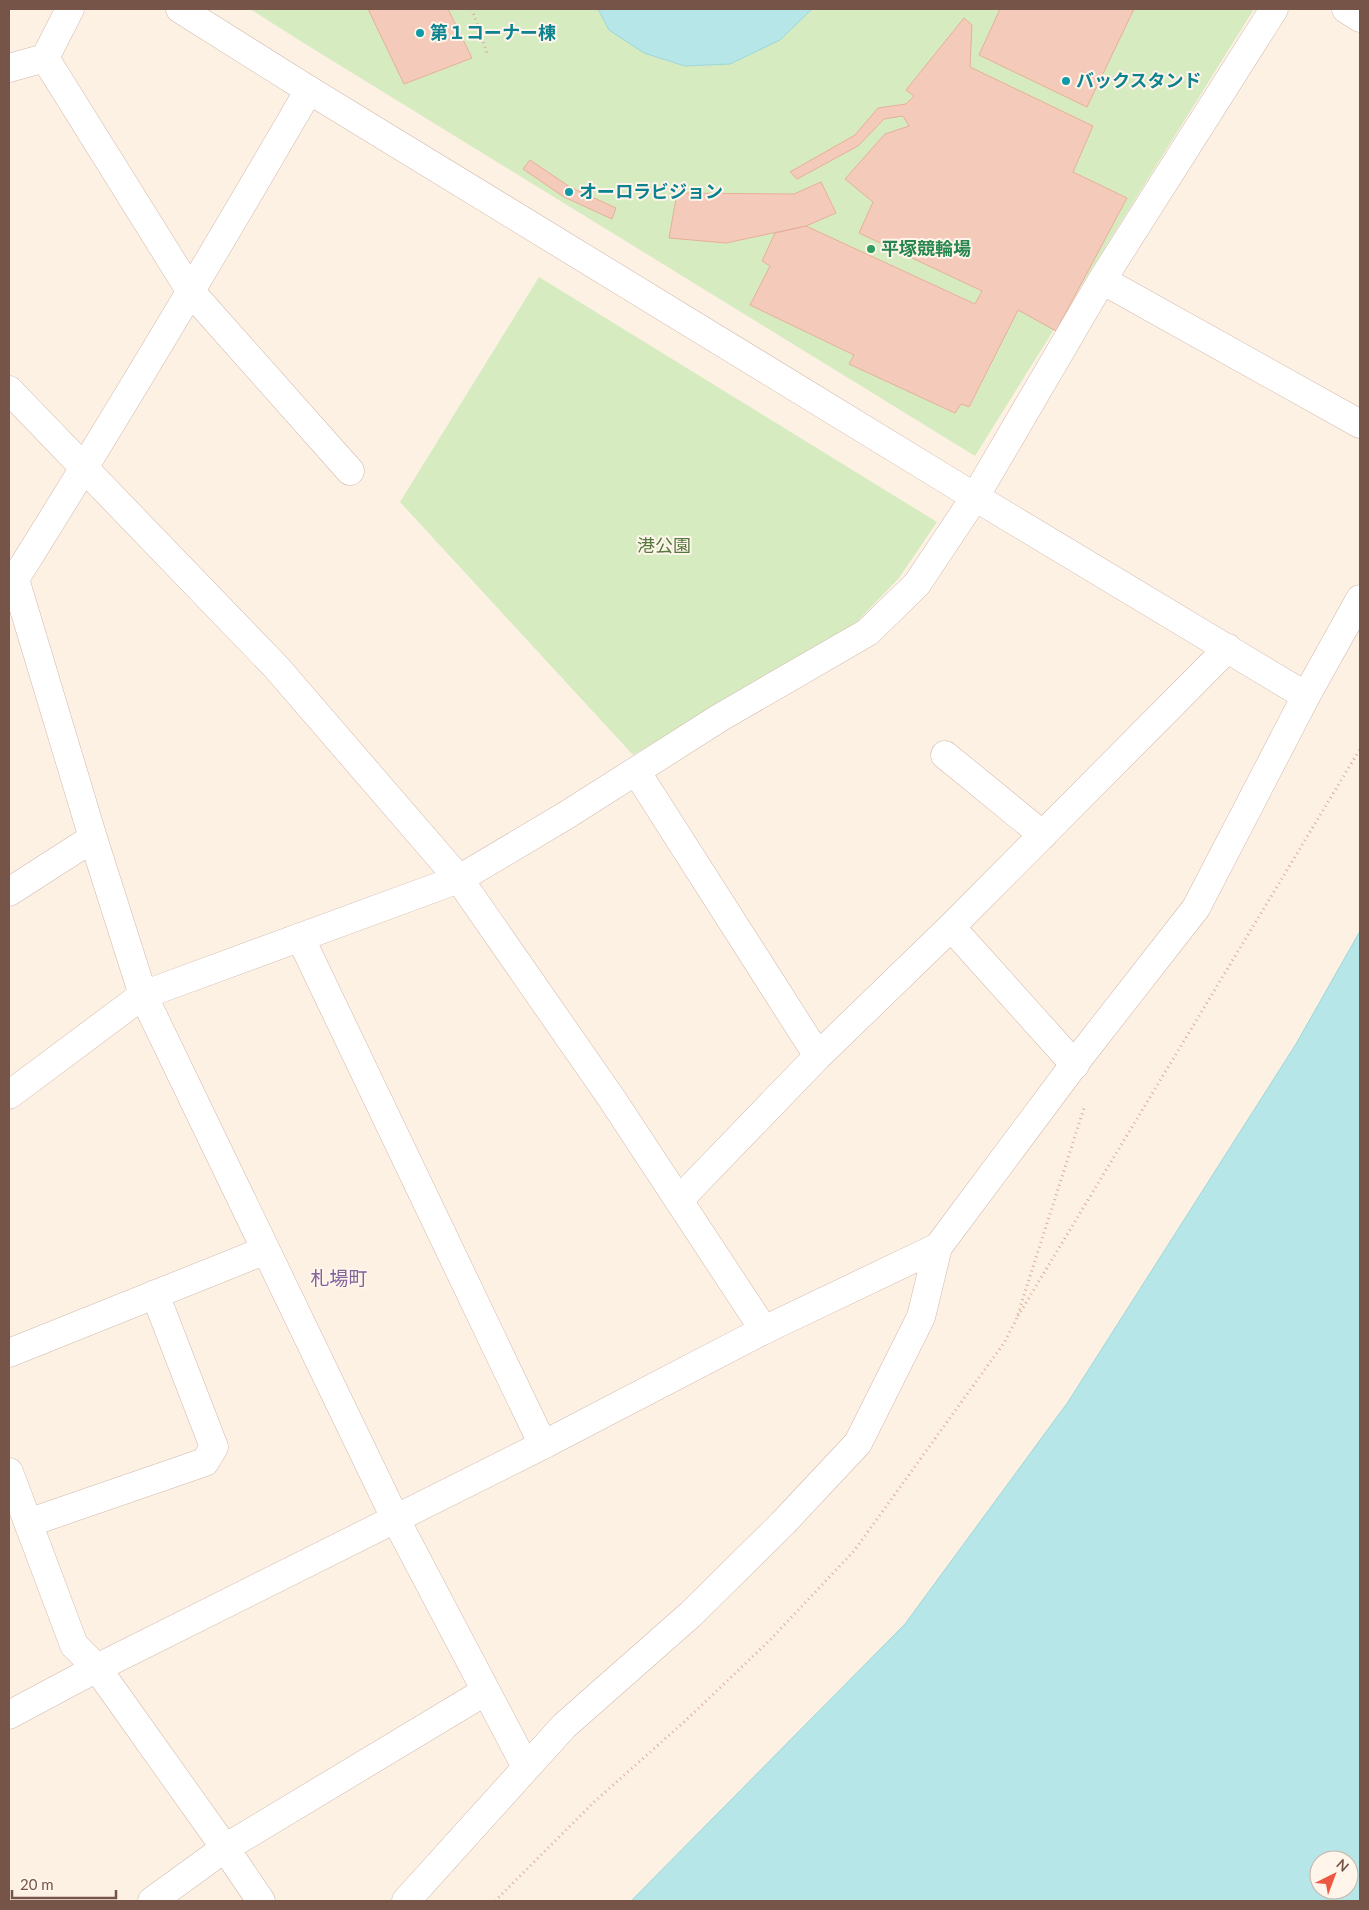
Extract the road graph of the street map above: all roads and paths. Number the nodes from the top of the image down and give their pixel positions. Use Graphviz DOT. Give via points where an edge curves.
graph roads {
  1 [pos="70,9"];
  2 [pos="180,9"];
  3 [pos="472,9"];
  4 [pos="1274,9"];
  5 [pos="1346,9"];
  6 [pos="1360,18"];
  7 [pos="488,56"];
  8 [pos="45,58"];
  9 [pos="9,68"];
  10 [pos="309,90"];
  11 [pos="1102,280"];
  12 [pos="191,292"];
  13 [pos="9,390"];
  14 [pos="1360,424"];
  15 [pos="85,468"];
  16 [pos="350,471"];
  17 [pos="975,497"];
  18 [pos="12,580"];
  19 [pos="1360,599"];
  20 [pos="1228,648"];
  21 [pos="1306,696"];
  22 [pos="1360,749"];
  23 [pos="945,755"];
  24 [pos="636,771"];
  25 [pos="1043,835"];
  26 [pos="93,838"];
  27 [pos="459,879"];
  28 [pos="9,892"];
  29 [pos="951,927"];
  30 [pos="300,937"];
  31 [pos="143,995"];
  32 [pos="818,1056"];
  33 [pos="1079,1060"];
  34 [pos="9,1095"];
  35 [pos="678,1200"];
  36 [pos="938,1247"];
  37 [pos="266,1250"];
  38 [pos="155,1294"];
  39 [pos="1016,1320"];
  40 [pos="764,1330"];
  41 [pos="9,1353"];
  42 [pos="544,1445"];
  43 [pos="9,1472"];
  44 [pos="395,1518"];
  45 [pos="28,1523"];
  46 [pos="97,1668"];
  47 [pos="486,1691"];
  48 [pos="9,1715"];
  49 [pos="526,1768"];
  50 [pos="225,1848"];
  51 [pos="152,1901"];
  52 [pos="261,1901"];
  53 [pos="406,1901"];
  54 [pos="495,1901"];
  1 -- 8 [label="street"];
  2 -- 10 [label="street"];
  3 -- 7 [label="path"];
  4 -- 11 [label="street"];
  5 -- 6 [label="street"];
  8 -- 9 [label="street"];
  8 -- 12 [label="street"];
  10 -- 12 [label="street"];
  10 -- 17 [label="street"];
  11 -- 14 [label="street"];
  11 -- 17 [label="street"];
  12 -- 15 [label="street"];
  12 -- 16 [label="street"];
  13 -- 15 [label="street"];
  15 -- 18 [label="street"];
  15 -- 27 [label="street" via="277,668"];
  17 -- 20 [label="street"];
  17 -- 24 [label="street" via="917,584 868,632 721,717"];
  18 -- 26 [label="street"];
  19 -- 21 [label="street"];
  20 -- 21 [label="street"];
  20 -- 25 [label="street"];
  21 -- 33 [label="street" via="1196,908"];
  22 -- 39 [label="path"];
  23 -- 25 [label="street"];
  24 -- 27 [label="street"];
  24 -- 32 [label="street"];
  25 -- 29 [label="street"];
  26 -- 28 [label="street"];
  26 -- 31 [label="street"];
  27 -- 30 [label="street"];
  27 -- 35 [label="street"];
  29 -- 32 [label="street"];
  29 -- 33 [label="street"];
  30 -- 31 [label="street"];
  30 -- 42 [label="street"];
  31 -- 34 [label="street"];
  31 -- 37 [label="street"];
  32 -- 35 [label="street"];
  33 -- 36 [label="street"];
  33 -- 39 [label="path" via="1086,1106"];
  35 -- 40 [label="street"];
  36 -- 40 [label="street"];
  36 -- 49 [label="street" via="921,1318 858,1443 783,1524 691,1614 564,1726"];
  37 -- 38 [label="street"];
  37 -- 44 [label="street"];
  38 -- 41 [label="street"];
  38 -- 45 [label="street" via="214,1447 205,1462"];
  39 -- 54 [label="path" via="1004,1343 854,1551 768,1642 594,1802"];
  40 -- 42 [label="street"];
  42 -- 44 [label="street"];
  43 -- 45 [label="street"];
  44 -- 46 [label="street"];
  44 -- 47 [label="street"];
  45 -- 46 [label="street" via="74,1645"];
  46 -- 48 [label="street"];
  46 -- 50 [label="street"];
  47 -- 49 [label="street"];
  47 -- 50 [label="street"];
  49 -- 53 [label="street"];
  50 -- 51 [label="street"];
  50 -- 52 [label="street"];
}
